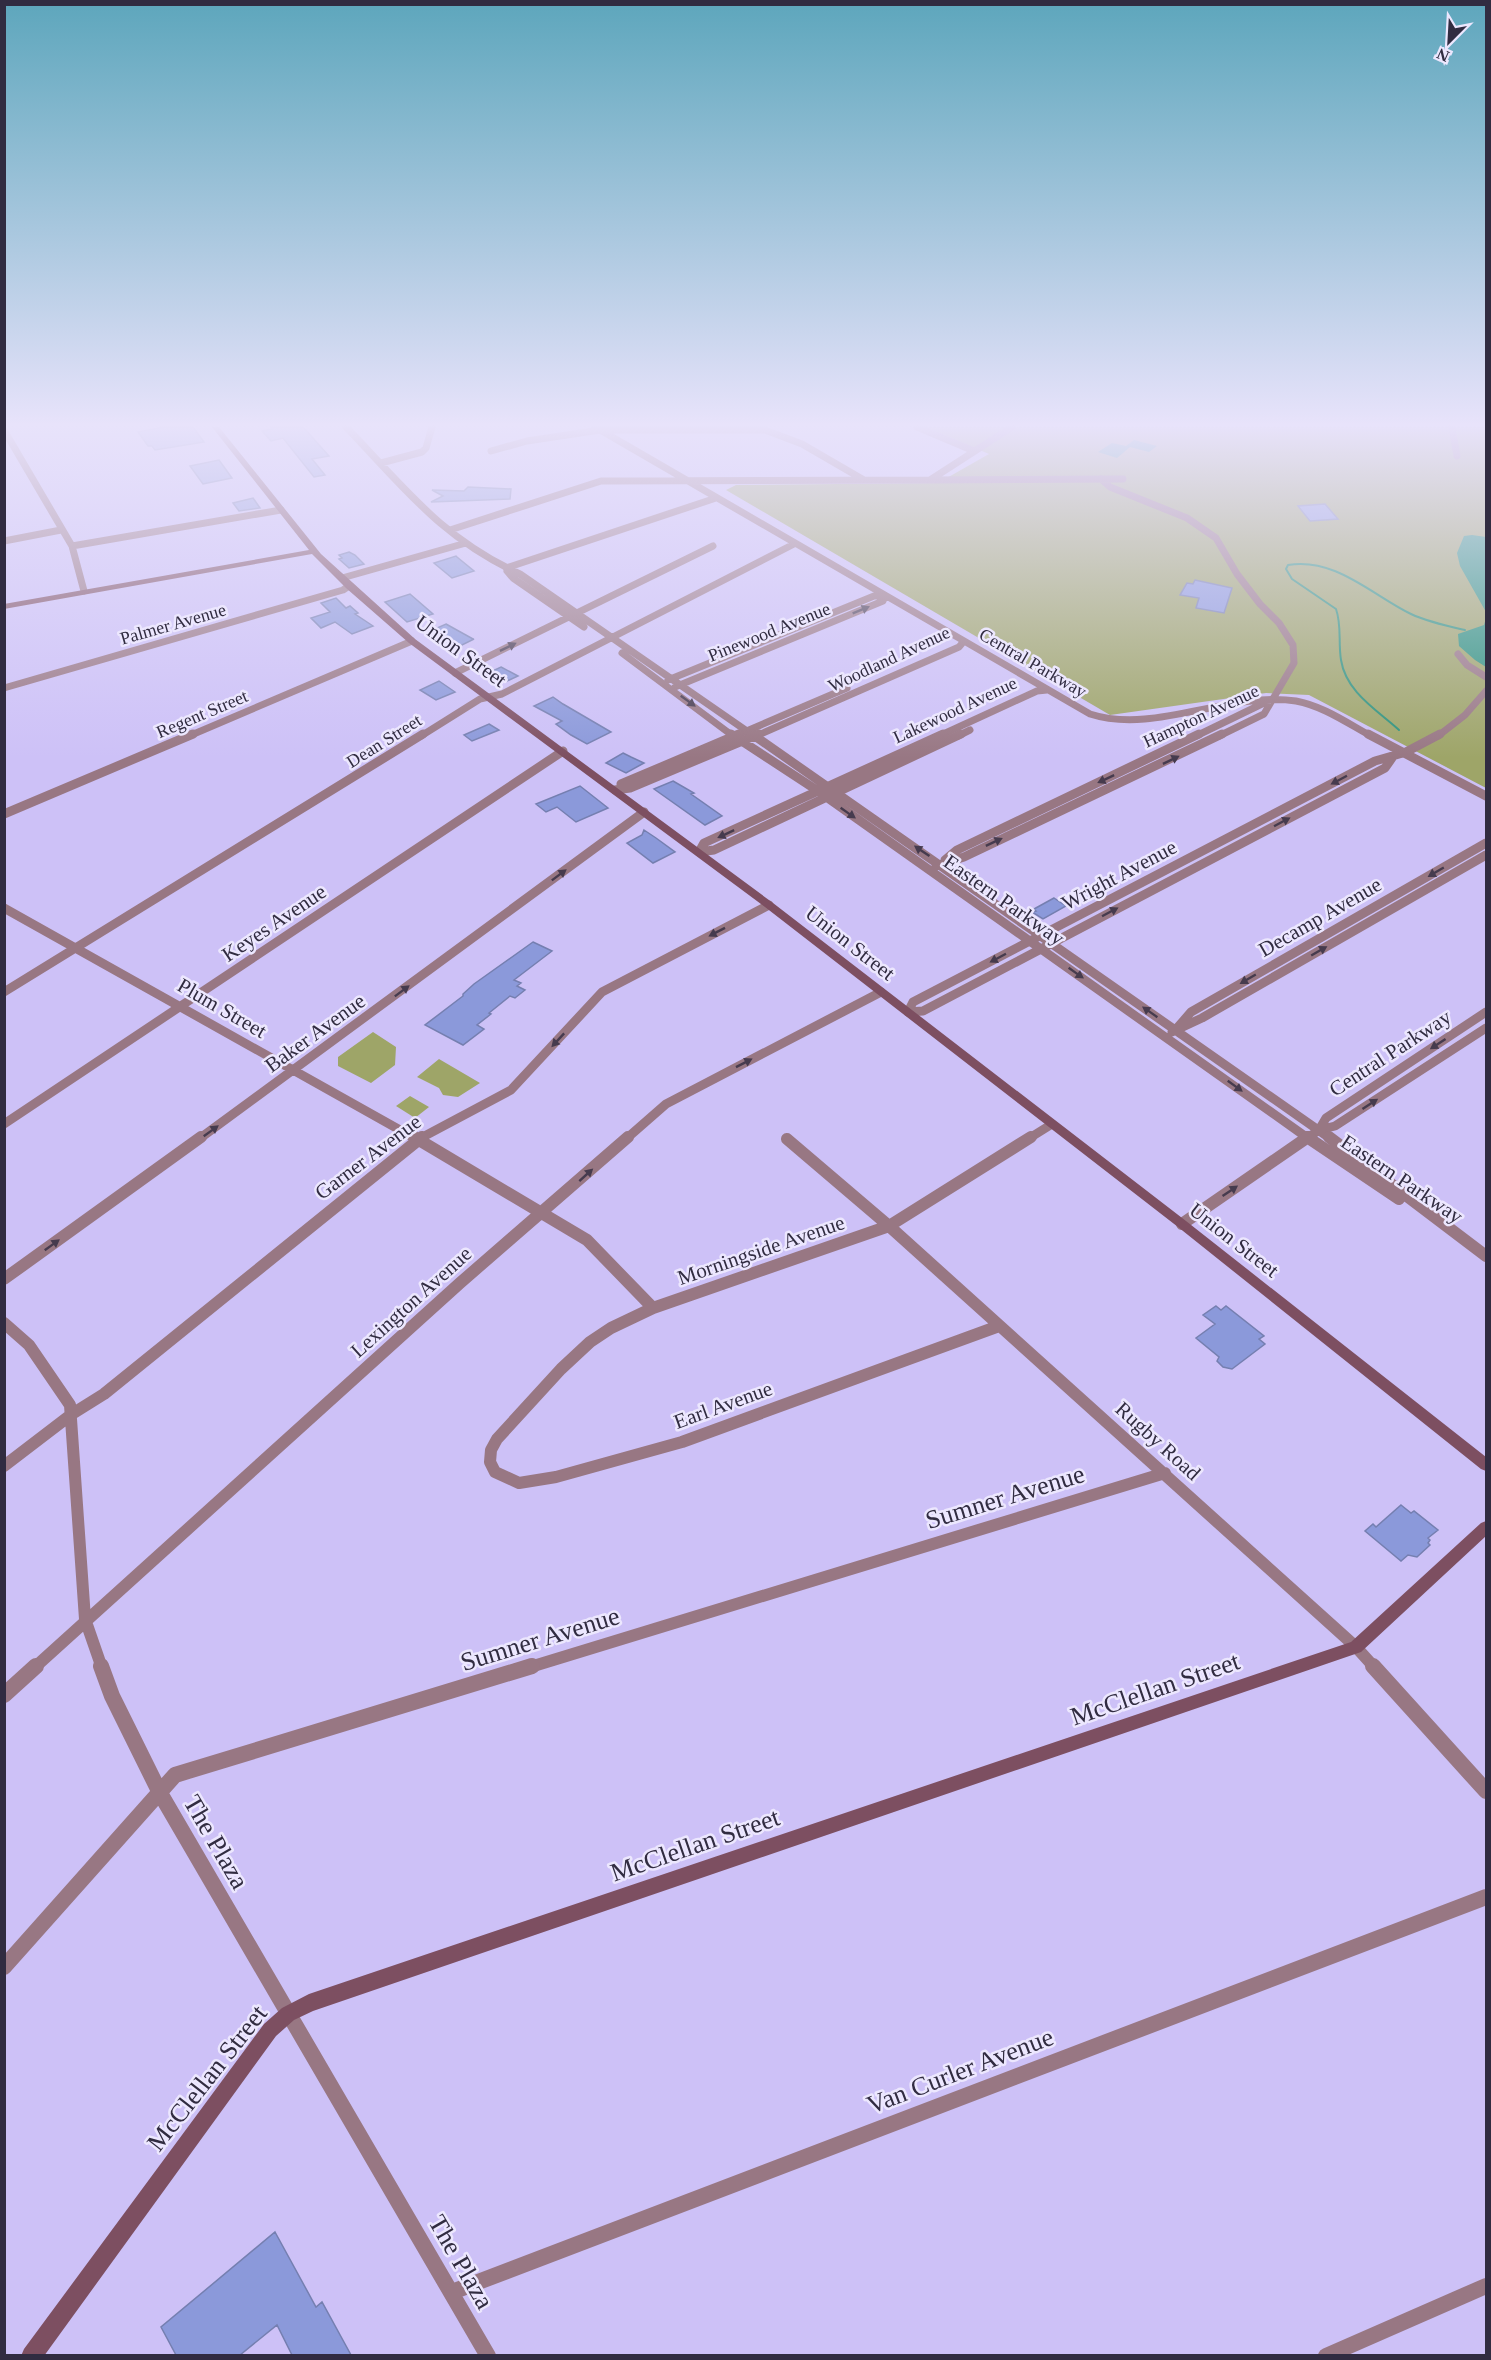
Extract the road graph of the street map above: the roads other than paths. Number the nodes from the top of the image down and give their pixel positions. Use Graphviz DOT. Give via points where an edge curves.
graph roads {
  1 [pos="24,537"];
  2 [pos="66,537"];
  3 [pos="123,537"];
  4 [pos="304,537"];
  5 [pos="459,537"];
  6 [pos="599,537"];
  7 [pos="782,537"];
  8 [pos="1215,537"];
  9 [pos="4,541"];
  10 [pos="466,543"];
  11 [pos="794,544"];
  12 [pos="72,546"];
  13 [pos="713,546"];
  14 [pos="315,551"];
  15 [pos="506,568"];
  16 [pos="346,582"];
  17 [pos="84,591"];
  18 [pos="885,596"];
  19 [pos="4,607"];
  20 [pos="573,615"];
  21 [pos="608,639"];
  22 [pos="412,641"];
  23 [pos="964,641"];
  24 [pos="1458,654"];
  25 [pos="455,673"];
  26 [pos="1486,677"];
  27 [pos="667,680"];
  28 [pos="676,687"];
  29 [pos="4,688"];
  30 [pos="1047,690"];
  31 [pos="1486,691"];
  32 [pos="491,697"];
  33 [pos="1273,700"];
  34 [pos="750,733"];
  35 [pos="734,736"];
  36 [pos="743,741"];
  37 [pos="563,751"];
  38 [pos="1403,753"];
  39 [pos="1392,758"];
  40 [pos="822,789"];
  41 [pos="615,790"];
  42 [pos="837,794"];
  43 [pos="1486,796"];
  44 [pos="827,798"];
  45 [pos="644,812"];
  46 [pos="4,814"];
  47 [pos="757,819"];
  48 [pos="765,826"];
  49 [pos="1486,843"];
  50 [pos="699,852"];
  51 [pos="1486,855"];
  52 [pos="940,864"];
  53 [pos="930,869"];
  54 [pos="769,905"];
  55 [pos="4,908"];
  56 [pos="1041,936"];
  57 [pos="1031,940"];
  58 [pos="1051,943"];
  59 [pos="77,947"];
  60 [pos="1041,948"];
  61 [pos="4,992"];
  62 [pos="881,992"];
  63 [pos="182,1006"];
  64 [pos="908,1012"];
  65 [pos="1486,1012"];
  66 [pos="1486,1028"];
  67 [pos="1171,1033"];
  68 [pos="295,1071"];
  69 [pos="4,1124"];
  70 [pos="1052,1124"];
  71 [pos="1319,1130"];
  72 [pos="1308,1138"];
  73 [pos="787,1139"];
  74 [pos="417,1140"];
  75 [pos="543,1214"];
  76 [pos="1182,1224"];
  77 [pos="889,1226"];
  78 [pos="1486,1256"];
  79 [pos="4,1279"];
  80 [pos="653,1308"];
  81 [pos="4,1323"];
  82 [pos="999,1326"];
  83 [pos="72,1414"];
  84 [pos="501,1435"];
  85 [pos="1486,1465"];
  86 [pos="4,1466"];
  87 [pos="1165,1473"];
  88 [pos="1486,1527"];
  89 [pos="86,1619"];
  90 [pos="1356,1647"];
  91 [pos="4,1695"];
  92 [pos="1486,1791"];
  93 [pos="160,1793"];
  94 [pos="1486,1897"];
  95 [pos="4,1967"];
  96 [pos="288,2014"];
  97 [pos="1486,2286"];
  98 [pos="452,2292"];
  99 [pos="31,2355"];
  100 [pos="488,2355"];
  101 [pos="1326,2355"];
  1 -- 9 [label="street"];
  2 -- 12 [label="street"];
  3 -- 12 [label="street"];
  4 -- 14 [label="main road, Union Street"];
  5 -- 10 [label="street, Eastern Parkway"];
  6 -- 15 [label="street"];
  7 -- 11 [label="street, Central Parkway"];
  8 -- 33 [label="street, Hampton Avenue" via="1237,574 1279,622 1293,645 1294,663"];
  10 -- 15 [label="street, Eastern Parkway"];
  10 -- 16 [label="street, Palmer Avenue"];
  11 -- 18 [label="street, Central Parkway"];
  11 -- 21 [label="street, Dean Street"];
  12 -- 17 [label="street"];
  13 -- 20 [label="street"];
  14 -- 16 [label="main road, Union Street"];
  14 -- 17 [label="main road"];
  15 -- 20 [label="street, Eastern Parkway" via="513,578"];
  16 -- 22 [label="main road, Union Street"];
  16 -- 29 [label="street, Palmer Avenue" via="343,590"];
  17 -- 19 [label="main road"];
  18 -- 23 [label="street, Central Parkway"];
  18 -- 27 [label="street, Pinewood Avenue" via="874,596"];
  28 -- 18 [label="street, Pinewood Avenue, one-way" via="883,601"];
  20 -- 21 [label="street, Eastern Parkway"];
  25 -- 20 [label="street, one-way"];
  21 -- 27 [label="street, Eastern Parkway"];
  21 -- 32 [label="street, Dean Street"];
  22 -- 25 [label="main road, Union Street"];
  22 -- 46 [label="street, Regent Street"];
  23 -- 30 [label="street, Central Parkway"];
  23 -- 34 [label="street, Woodland Avenue" via="959,647"];
  24 -- 26 [label="street"];
  25 -- 32 [label="main road, Union Street"];
  27 -- 28 [label="street, Eastern Parkway"];
  28 -- 34 [label="street, Eastern Parkway"];
  28 -- 35 [label="street, Eastern Parkway, one-way"];
  30 -- 33 [label="street, Central Parkway" via="1090,714 1122,722"];
  30 -- 40 [label="street, Lakewood Avenue" via="1037,691"];
  30 -- 42 [label="street, Lakewood Avenue" via="1044,695"];
  31 -- 38 [label="street, Wright Avenue" via="1458,722"];
  32 -- 37 [label="main road, Union Street"];
  32 -- 59 [label="street, Dean Street" via="480,699"];
  33 -- 38 [label="street, Central Parkway" via="1295,699 1316,706"];
  33 -- 52 [label="street, Hampton Avenue" via="1264,714 1239,727"];
  34 -- 35 [label="street, Woodland Avenue"];
  34 -- 36 [label="street, Woodland Avenue"];
  34 -- 40 [label="street, Eastern Parkway"];
  35 -- 36 [label="street, Eastern Parkway"];
  35 -- 41 [label="street, Woodland Avenue" via="624,782"];
  36 -- 40 [label="street, Eastern Parkway"];
  36 -- 41 [label="street, Woodland Avenue" via="630,788"];
  37 -- 41 [label="main road, Union Street"];
  37 -- 63 [label="street, Keyes Avenue"];
  38 -- 39 [label="street, Wright Avenue"];
  38 -- 43 [label="street, Central Parkway"];
  39 -- 56 [label="street, Wright Avenue, one-way" via="1375,761"];
  58 -- 39 [label="street, Wright Avenue, one-way" via="1385,768"];
  40 -- 42 [label="street, Eastern Parkway"];
  40 -- 44 [label="street, Eastern Parkway"];
  40 -- 47 [label="street, Lakewood Avenue"];
  41 -- 45 [label="main road, Union Street"];
  42 -- 44 [label="street, Lakewood Avenue"];
  52 -- 42 [label="street, Eastern Parkway, one-way"];
  44 -- 48 [label="street, Lakewood Avenue"];
  44 -- 53 [label="street, Eastern Parkway, one-way"];
  45 -- 50 [label="main road, Union Street"];
  68 -- 45 [label="street, Baker Avenue, one-way"];
  47 -- 48 [label="street"];
  47 -- 50 [label="street, Lakewood Avenue, one-way" via="704,843"];
  48 -- 50 [label="street, Lakewood Avenue" via="714,850"];
  49 -- 67 [label="street, Decamp Avenue, one-way" via="1191,1012"];
  50 -- 54 [label="main road, Union Street"];
  67 -- 51 [label="street, Decamp Avenue, one-way"];
  52 -- 53 [label="street, Hampton Avenue"];
  52 -- 56 [label="street, Eastern Parkway"];
  53 -- 57 [label="street, Eastern Parkway"];
  54 -- 62 [label="main road, Union Street"];
  54 -- 74 [label="street, Garner Avenue, one-way" via="602,992 511,1090"];
  55 -- 59 [label="street, Plum Street"];
  56 -- 57 [label="street, Wright Avenue"];
  56 -- 58 [label="street, Eastern Parkway"];
  57 -- 60 [label="street, Eastern Parkway"];
  57 -- 64 [label="street, Wright Avenue, one-way" via="913,1002"];
  58 -- 60 [label="street, Wright Avenue"];
  67 -- 58 [label="street, Eastern Parkway, one-way"];
  59 -- 61 [label="street, Dean Street"];
  59 -- 63 [label="street, Plum Street"];
  60 -- 64 [label="street, Wright Avenue" via="923,1011"];
  60 -- 67 [label="street, Eastern Parkway, one-way"];
  62 -- 64 [label="main road, Union Street"];
  75 -- 62 [label="street, Lexington Avenue, one-way" via="666,1104"];
  63 -- 68 [label="street, Plum Street"];
  63 -- 69 [label="street, Keyes Avenue"];
  64 -- 70 [label="main road, Union Street"];
  65 -- 71 [label="street, Central Parkway, one-way" via="1326,1118"];
  71 -- 66 [label="street, Central Parkway, one-way" via="1335,1126"];
  67 -- 71 [label="street, Eastern Parkway"];
  67 -- 72 [label="street, Eastern Parkway, one-way"];
  68 -- 74 [label="street, Plum Street"];
  79 -- 68 [label="street, Baker Avenue, one-way"];
  70 -- 76 [label="main road, Union Street"];
  70 -- 77 [label="street, Morningside Avenue"];
  71 -- 72 [label="street, Central Parkway"];
  71 -- 78 [label="street, Eastern Parkway"];
  76 -- 72 [label="street, Central Parkway, one-way"];
  72 -- 78 [label="street, Eastern Parkway"];
  73 -- 77 [label="street, Rugby Road"];
  74 -- 75 [label="street, Plum Street"];
  74 -- 83 [label="street, Garner Avenue" via="104,1394"];
  75 -- 80 [label="street, Plum Street" via="587,1240"];
  75 -- 89 [label="street, Lexington Avenue" via="451,1291"];
  76 -- 85 [label="main road, Union Street"];
  77 -- 80 [label="street, Morningside Avenue"];
  77 -- 82 [label="street, Rugby Road"];
  80 -- 84 [label="street, Morningside Avenue" via="590,1342"];
  81 -- 83 [label="street, The Plaza" via="29,1345 69,1402"];
  82 -- 84 [label="street, Earl Avenue" via="682,1442 556,1477 519,1483 495,1472 490,1462 491,1450"];
  82 -- 87 [label="street, Rugby Road"];
  83 -- 86 [label="street, Garner Avenue"];
  83 -- 89 [label="street, The Plaza"];
  87 -- 90 [label="street, Rugby Road"];
  87 -- 93 [label="street, Sumner Avenue" via="175,1775"];
  88 -- 90 [label="main road, McClellan Street"];
  89 -- 91 [label="street, Lexington Avenue"];
  89 -- 93 [label="street, The Plaza" via="112,1696"];
  90 -- 92 [label="street, Rugby Road"];
  90 -- 96 [label="main road, McClellan Street" via="321,1999"];
  93 -- 95 [label="street, Sumner Avenue"];
  93 -- 96 [label="street, The Plaza"];
  94 -- 98 [label="street, Van Curler Avenue"];
  96 -- 98 [label="street, The Plaza"];
  96 -- 99 [label="main road, McClellan Street" via="270,2030"];
  97 -- 101 [label="street"];
  98 -- 100 [label="street, The Plaza"];
}
